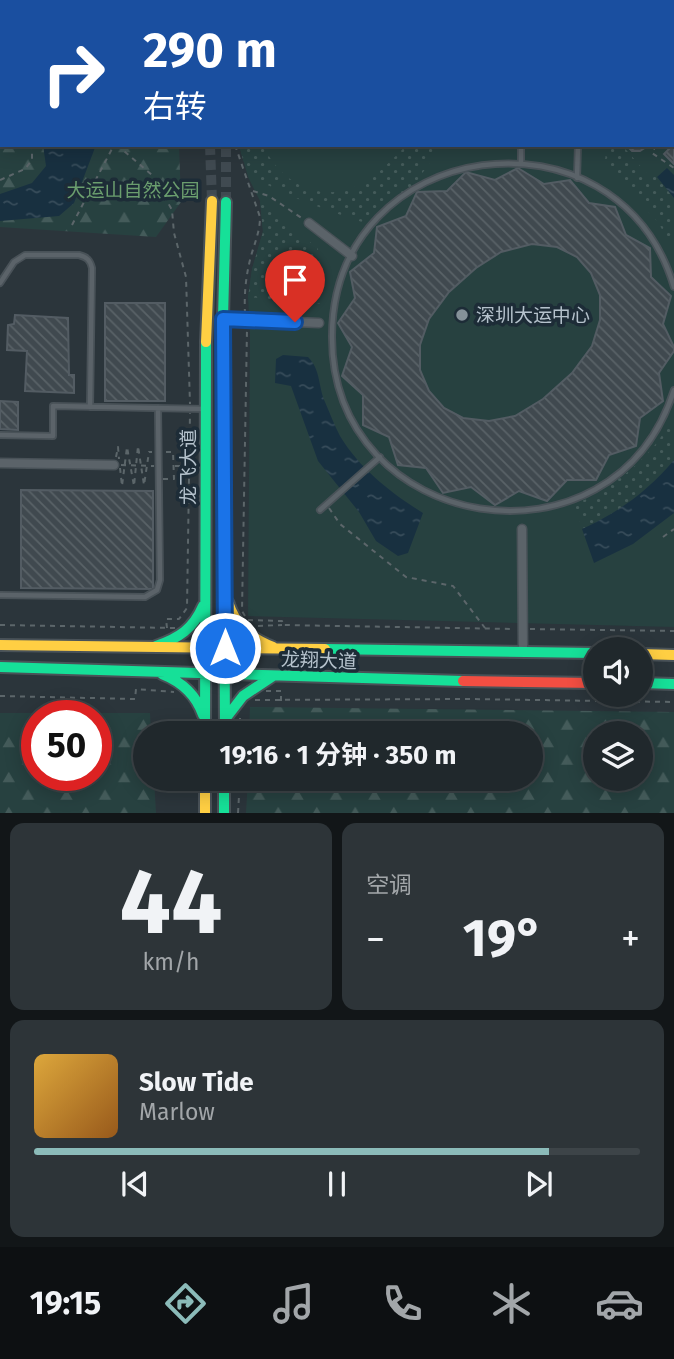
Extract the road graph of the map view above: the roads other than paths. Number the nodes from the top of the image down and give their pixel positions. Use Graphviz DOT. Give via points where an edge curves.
graph roads {
  1 [pos="521,147"];
  2 [pos="578,147"];
  3 [pos="521,163"];
  4 [pos="578,178"];
  5 [pos="212,201"];
  6 [pos="226,202"];
  7 [pos="309,223"];
  8 [pos="352,256"];
  9 [pos="0,283"];
  10 [pos="674,287"];
  11 [pos="223,319"];
  12 [pos="319,323"];
  13 [pos="674,390"];
  14 [pos="90,407"];
  15 [pos="158,408"];
  16 [pos="206,409"];
  17 [pos="0,435"];
  18 [pos="380,457"];
  19 [pos="0,463"];
  20 [pos="117,465"];
  21 [pos="320,510"];
  22 [pos="522,529"];
  23 [pos="225,593"];
  24 [pos="0,596"];
  25 [pos="206,597"];
  26 [pos="0,645"];
  27 [pos="153,647"];
  28 [pos="205,647"];
  29 [pos="225,648"];
  30 [pos="276,648"];
  31 [pos="523,651"];
  32 [pos="583,653"];
  33 [pos="653,654"];
  34 [pos="674,655"];
  35 [pos="0,667"];
  36 [pos="156,672"];
  37 [pos="205,674"];
  38 [pos="225,674"];
  39 [pos="274,676"];
  40 [pos="583,683"];
  41 [pos="653,683"];
  42 [pos="674,684"];
  43 [pos="225,720"];
  44 [pos="204,721"];
  45 [pos="205,721"];
  46 [pos="205,791"];
  47 [pos="225,791"];
  48 [pos="205,813"];
  49 [pos="224,813"];
  1 -- 3 [label="lane"];
  2 -- 4 [label="lane"];
  3 -- 4 [label="lane"];
  3 -- 8 [label="lane" via="470,166 422,184 382,215"];
  4 -- 10 [label="lane" via="615,200 636,220 661,255"];
  5 -- 16 [label="main road, 龙飞大道"];
  6 -- 11 [label="main road, 龙飞大道"];
  7 -- 8 [label="street"];
  8 -- 18 [label="lane" via="336,303 333,353 348,409"];
  9 -- 14 [label="lane" via="24,255 79,255 90,262"];
  11 -- 12 [label="street"];
  11 -- 23 [label="main road, 龙飞大道"];
  13 -- 18 [label="lane" via="652,436 624,468 588,493 548,508 492,512 451,503 413,484"];
  14 -- 15 [label="lane"];
  14 -- 17 [label="lane" via="53,406 53,436"];
  15 -- 16 [label="lane"];
  15 -- 24 [label="lane" via="160,580 154,594"];
  16 -- 25 [label="main road, 龙飞大道"];
  18 -- 21 [label="lane"];
  19 -- 20 [label="street"];
  22 -- 31 [label="street"];
  23 -- 29 [label="main road, 龙飞大道"];
  23 -- 30 [label="main road" via="241,629"];
  25 -- 27 [label="main road" via="188,632"];
  25 -- 28 [label="main road, 龙飞大道"];
  26 -- 27 [label="main road, 龙翔大道"];
  27 -- 28 [label="main road, 龙翔大道"];
  28 -- 29 [label="main road, 龙翔大道"];
  28 -- 37 [label="main road, 龙飞大道"];
  29 -- 30 [label="main road, 龙翔大道"];
  29 -- 38 [label="main road, 龙飞大道"];
  30 -- 31 [label="main road, 龙翔大道"];
  31 -- 32 [label="main road, 龙翔大道"];
  33 -- 34 [label="main road"];
  35 -- 36 [label="main road, 龙翔大道"];
  36 -- 37 [label="main road, 龙翔大道"];
  36 -- 44 [label="main road" via="190,691"];
  37 -- 38 [label="main road, 龙翔大道"];
  37 -- 45 [label="main road, 龙飞大道"];
  38 -- 39 [label="main road, 龙翔大道"];
  38 -- 43 [label="main road, 龙飞大道"];
  39 -- 40 [label="main road, 龙翔大道"];
  39 -- 43 [label="main road" via="243,696"];
  41 -- 42 [label="main road"];
  46 -- 48 [label="main road"];
  47 -- 49 [label="main road"];
}
